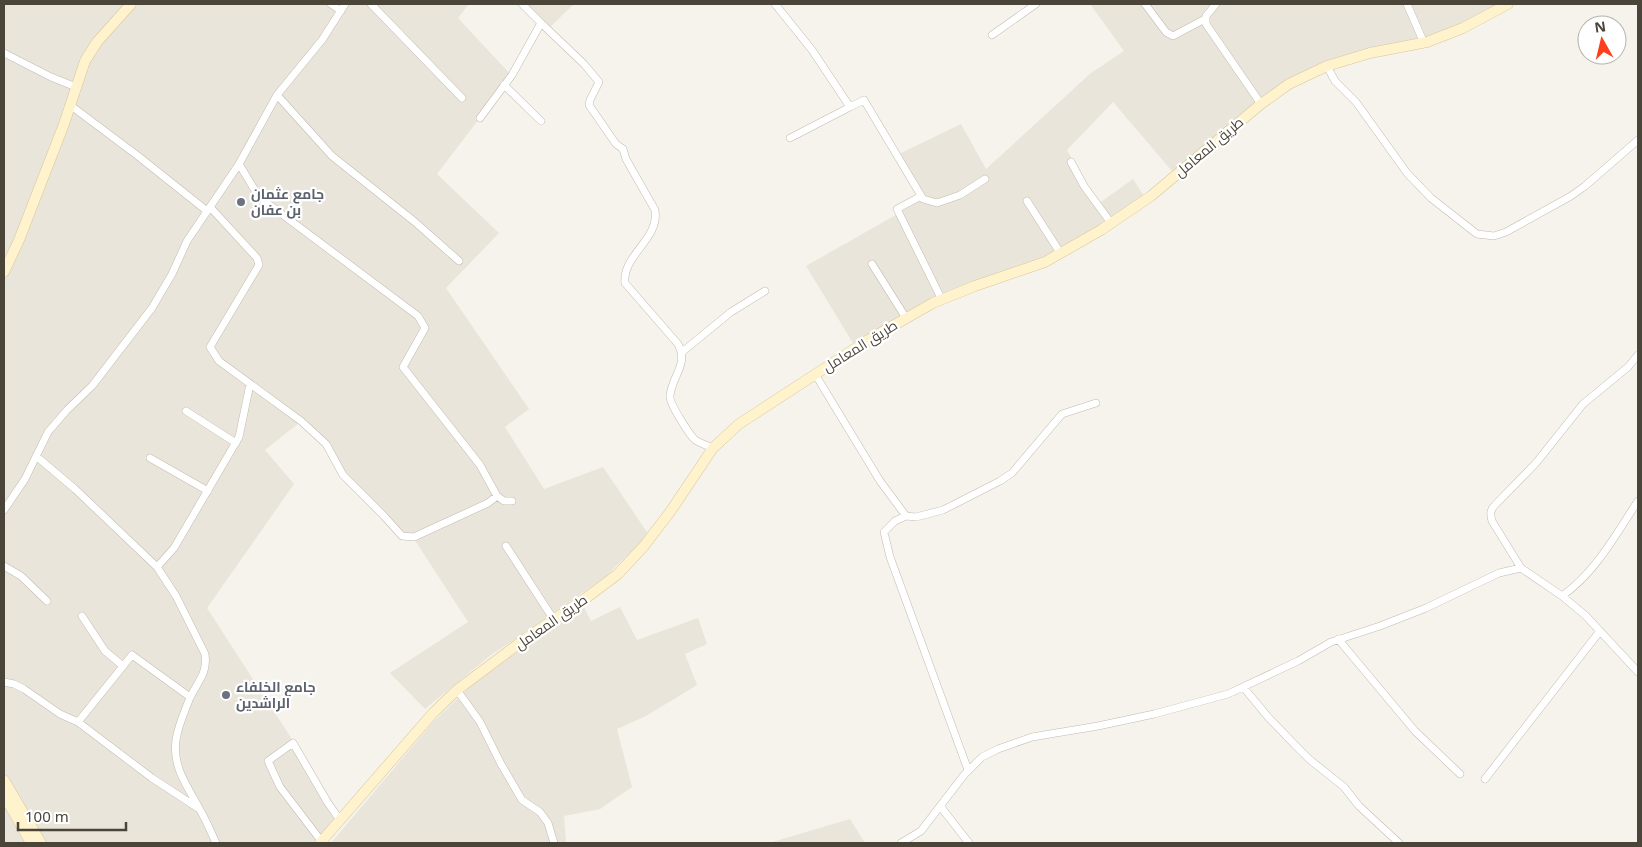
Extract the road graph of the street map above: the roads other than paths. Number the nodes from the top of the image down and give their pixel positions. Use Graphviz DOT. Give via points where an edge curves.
graph roads {
  1 [pos="131,4"];
  2 [pos="330,4"];
  3 [pos="345,4"];
  4 [pos="371,4"];
  5 [pos="522,4"];
  6 [pos="775,4"];
  7 [pos="1036,4"];
  8 [pos="1145,4"];
  9 [pos="1216,4"];
  10 [pos="1408,4"];
  11 [pos="1508,4"];
  12 [pos="340,11"];
  13 [pos="1205,19"];
  14 [pos="541,24"];
  15 [pos="992,35"];
  16 [pos="1424,43"];
  17 [pos="4,53"];
  18 [pos="1327,66"];
  19 [pos="504,85"];
  20 [pos="76,87"];
  21 [pos="277,95"];
  22 [pos="462,98"];
  23 [pos="1261,104"];
  24 [pos="70,106"];
  25 [pos="850,107"];
  26 [pos="480,118"];
  27 [pos="541,121"];
  28 [pos="790,138"];
  29 [pos="1638,140"];
  30 [pos="1071,162"];
  31 [pos="238,164"];
  32 [pos="985,179"];
  33 [pos="921,196"];
  34 [pos="1027,201"];
  35 [pos="209,209"];
  36 [pos="1111,223"];
  37 [pos="1061,254"];
  38 [pos="459,261"];
  39 [pos="872,264"];
  40 [pos="4,272"];
  41 [pos="765,291"];
  42 [pos="942,300"];
  43 [pos="906,318"];
  44 [pos="682,352"];
  45 [pos="1638,356"];
  46 [pos="815,374"];
  47 [pos="250,384"];
  48 [pos="1096,403"];
  49 [pos="186,411"];
  50 [pos="236,443"];
  51 [pos="713,448"];
  52 [pos="36,456"];
  53 [pos="150,458"];
  54 [pos="208,490"];
  55 [pos="497,496"];
  56 [pos="1638,500"];
  57 [pos="512,501"];
  58 [pos="4,510"];
  59 [pos="906,516"];
  60 [pos="506,546"];
  61 [pos="4,566"];
  62 [pos="157,567"];
  63 [pos="1521,568"];
  64 [pos="1562,596"];
  65 [pos="48,601"];
  66 [pos="82,616"];
  67 [pos="554,620"];
  68 [pos="1600,631"];
  69 [pos="1338,640"];
  70 [pos="123,666"];
  71 [pos="1638,672"];
  72 [pos="4,682"];
  73 [pos="1244,688"];
  74 [pos="458,690"];
  75 [pos="190,697"];
  76 [pos="78,722"];
  77 [pos="968,770"];
  78 [pos="1460,774"];
  79 [pos="1486,779"];
  80 [pos="4,780"];
  81 [pos="4,795"];
  82 [pos="940,806"];
  83 [pos="200,810"];
  84 [pos="340,820"];
  85 [pos="321,842"];
  86 [pos="31,843"];
  87 [pos="41,843"];
  88 [pos="216,843"];
  89 [pos="554,843"];
  90 [pos="900,843"];
  91 [pos="969,843"];
  92 [pos="1399,843"];
  1 -- 20 [label="main road" via="97,42 85,61"];
  2 -- 12 [label="street"];
  3 -- 12 [label="street"];
  4 -- 22 [label="street"];
  5 -- 14 [label="street"];
  6 -- 25 [label="street" via="812,50"];
  7 -- 15 [label="street"];
  8 -- 13 [label="street" via="1166,32 1173,36"];
  9 -- 13 [label="street"];
  10 -- 16 [label="street"];
  11 -- 16 [label="main road, طريق المعامل" via="1463,28"];
  12 -- 21 [label="street" via="322,40"];
  13 -- 23 [label="street"];
  14 -- 19 [label="street"];
  14 -- 44 [label="street" via="599,82 589,105 623,149 651,202 656,219 653,229 628,266 625,283"];
  16 -- 18 [label="main road, طريق المعامل" via="1370,53"];
  17 -- 20 [label="street"];
  18 -- 23 [label="main road, طريق المعامل" via="1289,84"];
  18 -- 29 [label="street" via="1335,81 1356,102 1407,173 1431,198 1477,234 1494,236 1571,196"];
  19 -- 26 [label="street"];
  19 -- 27 [label="street"];
  20 -- 24 [label="main road"];
  21 -- 31 [label="street"];
  21 -- 38 [label="street" via="332,156"];
  23 -- 36 [label="main road, طريق المعامل" via="1151,196"];
  24 -- 35 [label="street"];
  24 -- 40 [label="main road"];
  25 -- 28 [label="street"];
  25 -- 33 [label="street" via="864,100"];
  30 -- 36 [label="street"];
  31 -- 35 [label="street"];
  31 -- 55 [label="street" via="259,197 418,316 426,328 403,367 480,465"];
  32 -- 33 [label="street" via="960,195 936,203"];
  33 -- 42 [label="street" via="897,209"];
  34 -- 37 [label="street"];
  35 -- 47 [label="street" via="257,258 259,265 210,347 219,361"];
  35 -- 52 [label="street" via="187,241 152,308 92,386 48,432"];
  36 -- 37 [label="main road, طريق المعامل"];
  37 -- 42 [label="main road, طريق المعامل"];
  39 -- 43 [label="street"];
  41 -- 44 [label="street" via="731,312"];
  42 -- 43 [label="main road, طريق المعامل"];
  43 -- 46 [label="main road, طريق المعامل"];
  44 -- 51 [label="street" via="683,360 670,393 670,403 695,440"];
  45 -- 63 [label="street" via="1583,404 1536,463 1490,511 1492,521"];
  46 -- 51 [label="main road, طريق المعامل" via="739,424"];
  46 -- 59 [label="street" via="880,481"];
  47 -- 50 [label="street"];
  47 -- 55 [label="street" via="301,421 326,444 343,475 402,536 414,537"];
  48 -- 59 [label="street" via="1062,414 1012,473 1000,481 943,510 916,517"];
  49 -- 50 [label="street"];
  50 -- 54 [label="street"];
  51 -- 67 [label="main road, طريق المعامل" via="644,546 618,574"];
  52 -- 58 [label="street" via="26,479"];
  52 -- 62 [label="street" via="75,488"];
  53 -- 54 [label="street"];
  54 -- 62 [label="street" via="174,548"];
  55 -- 57 [label="street" via="504,501"];
  56 -- 64 [label="street" via="1592,569"];
  59 -- 77 [label="street" via="884,532 890,557"];
  60 -- 67 [label="street"];
  61 -- 65 [label="street" via="21,576"];
  62 -- 75 [label="street" via="176,596 205,654 204,674"];
  63 -- 64 [label="street"];
  63 -- 69 [label="street" via="1499,573 1426,608"];
  64 -- 68 [label="street"];
  66 -- 70 [label="street" via="105,651"];
  67 -- 74 [label="main road, طريق المعامل"];
  68 -- 71 [label="street"];
  68 -- 79 [label="street"];
  69 -- 73 [label="street"];
  69 -- 78 [label="street" via="1415,731"];
  70 -- 75 [label="street" via="132,655"];
  70 -- 76 [label="street"];
  72 -- 76 [label="street" via="24,689 60,714"];
  73 -- 77 [label="street" via="1157,714 1032,737 982,757"];
  73 -- 92 [label="street" via="1308,759 1344,787 1359,806"];
  74 -- 84 [label="main road, طريق المعامل" via="433,713"];
  74 -- 89 [label="street" via="480,722 522,800 540,812 548,823"];
  75 -- 83 [label="street" via="180,722 176,758 181,777"];
  76 -- 83 [label="street"];
  77 -- 82 [label="street"];
  80 -- 87 [label="main road"];
  81 -- 86 [label="main road"];
  82 -- 90 [label="street" via="921,831"];
  82 -- 91 [label="street"];
  83 -- 88 [label="street"];
  84 -- 85 [label="main road, طريق المعامل"];
  84 -- 85 [label="street" via="293,743 268,761 280,786"];
}
